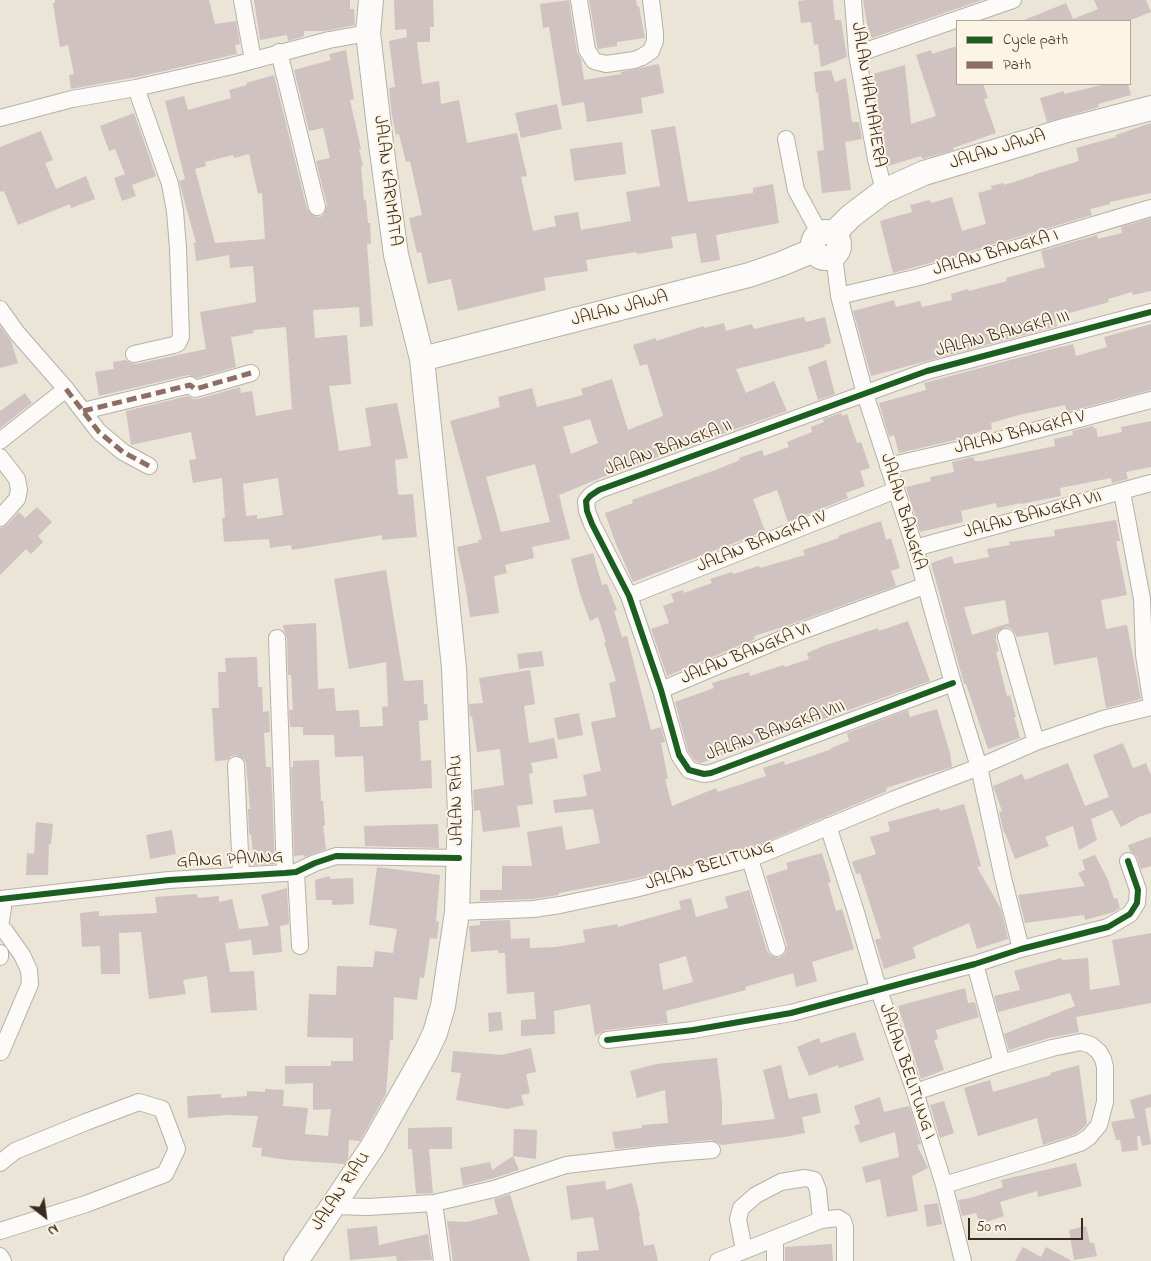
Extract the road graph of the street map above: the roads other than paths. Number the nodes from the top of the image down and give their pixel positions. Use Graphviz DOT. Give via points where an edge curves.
graph roads {
  1 [pos="242,0"];
  2 [pos="371,0"];
  3 [pos="578,0"];
  4 [pos="651,0"];
  5 [pos="852,0"];
  6 [pos="1012,0"];
  7 [pos="368,33"];
  8 [pos="279,52"];
  9 [pos="857,54"];
  10 [pos="253,60"];
  11 [pos="136,88"];
  12 [pos="1151,108"];
  13 [pos="0,118"];
  14 [pos="786,140"];
  15 [pos="884,191"];
  16 [pos="317,207"];
  17 [pos="1151,208"];
  18 [pos="825,243"];
  19 [pos="839,296"];
  20 [pos="0,309"];
  21 [pos="1151,312"];
  22 [pos="134,354"];
  23 [pos="422,359"];
  24 [pos="251,373"];
  25 [pos="66,389"];
  26 [pos="865,394"];
  27 [pos="1151,400"];
  28 [pos="84,411"];
  29 [pos="0,441"];
  30 [pos="0,457"];
  31 [pos="149,466"];
  32 [pos="888,466"];
  33 [pos="1151,483"];
  34 [pos="896,490"];
  35 [pos="1122,492"];
  36 [pos="0,518"];
  37 [pos="915,548"];
  38 [pos="924,586"];
  39 [pos="629,596"];
  40 [pos="1006,637"];
  41 [pos="277,638"];
  42 [pos="952,683"];
  43 [pos="661,690"];
  44 [pos="1151,699"];
  45 [pos="1151,707"];
  46 [pos="1036,742"];
  47 [pos="236,765"];
  48 [pos="979,767"];
  49 [pos="828,826"];
  50 [pos="459,858"];
  51 [pos="750,859"];
  52 [pos="1128,861"];
  53 [pos="291,873"];
  54 [pos="242,875"];
  55 [pos="0,899"];
  56 [pos="457,912"];
  57 [pos="0,928"];
  58 [pos="300,946"];
  59 [pos="777,948"];
  60 [pos="1021,949"];
  61 [pos="0,953"];
  62 [pos="0,958"];
  63 [pos="975,964"];
  64 [pos="878,988"];
  65 [pos="607,1040"];
  66 [pos="1,1052"];
  67 [pos="1002,1062"];
  68 [pos="915,1092"];
  69 [pos="712,1150"];
  70 [pos="0,1163"];
  71 [pos="944,1185"];
  72 [pos="434,1203"];
  73 [pos="333,1206"];
  74 [pos="821,1220"];
  75 [pos="0,1231"];
  76 [pos="775,1239"];
  77 [pos="744,1250"];
  78 [pos="0,1256"];
  79 [pos="3,1261"];
  80 [pos="296,1261"];
  81 [pos="442,1261"];
  82 [pos="718,1261"];
  83 [pos="775,1261"];
  84 [pos="845,1261"];
  85 [pos="963,1261"];
  1 -- 10 [label="street"];
  2 -- 7 [label="main road, JALAN KARIMATA"];
  3 -- 4 [label="street" via="587,50 594,61 606,64 634,60 651,51 655,33"];
  5 -- 9 [label="street, JALAN HALMAHERA"];
  6 -- 9 [label="street"];
  7 -- 8 [label="street"];
  7 -- 23 [label="main road, JALAN KARIMATA" via="396,255"];
  8 -- 10 [label="street"];
  8 -- 16 [label="street"];
  9 -- 15 [label="street, JALAN HALMAHERA"];
  10 -- 11 [label="street"];
  11 -- 13 [label="street" via="72,99"];
  11 -- 22 [label="street" via="170,184 175,211 181,337 174,345"];
  12 -- 15 [label="main road, JALAN JAWA" via="924,173"];
  14 -- 18 [label="street" via="796,190"];
  15 -- 18 [label="main road, JALAN JAWA" via="851,216"];
  17 -- 19 [label="street, JALAN BANGKA I" via="919,277"];
  18 -- 19 [label="street, JALAN BANGKA"];
  18 -- 23 [label="main road, JALAN JAWA" via="749,276"];
  19 -- 26 [label="street, JALAN BANGKA"];
  20 -- 25 [label="street"];
  21 -- 26 [label="street, JALAN BANGKA III" via="927,371"];
  23 -- 50 [label="main road, JALAN RIAU" via="454,668"];
  24 -- 28 [label="street" via="195,389 190,385"];
  25 -- 28 [label="street"];
  25 -- 29 [label="street"];
  26 -- 32 [label="street, JALAN BANGKA"];
  26 -- 39 [label="street, JALAN BANGKA II" via="598,490 590,496 586,501 587,511"];
  27 -- 32 [label="street, JALAN BANGKA V"];
  28 -- 31 [label="street" via="99,432 123,452"];
  30 -- 36 [label="street" via="17,479 19,490 17,499"];
  32 -- 34 [label="street, JALAN BANGKA"];
  33 -- 35 [label="street, JALAN BANGKA VII"];
  34 -- 37 [label="street, JALAN BANGKA"];
  34 -- 39 [label="street, JALAN BANGKA IV"];
  35 -- 37 [label="street, JALAN BANGKA VII"];
  35 -- 44 [label="street" via="1142,599 1144,655"];
  37 -- 38 [label="street, JALAN BANGKA"];
  38 -- 42 [label="street, JALAN BANGKA"];
  38 -- 43 [label="street, JALAN BANGKA VI" via="791,635"];
  39 -- 43 [label="street, JALAN BANGKA VI"];
  40 -- 46 [label="street"];
  41 -- 53 [label="street"];
  42 -- 43 [label="street, JALAN BANGKA VIII" via="704,774 689,770 680,755"];
  42 -- 48 [label="street, JALAN BANGKA"];
  45 -- 46 [label="street, JALAN BELITUNG"];
  46 -- 48 [label="street, JALAN BELITUNG"];
  47 -- 54 [label="street"];
  48 -- 49 [label="street, JALAN BELITUNG"];
  48 -- 60 [label="street, JALAN BANGKA"];
  49 -- 51 [label="street, JALAN BELITUNG"];
  49 -- 64 [label="street, JALAN BELITUNG I"];
  50 -- 53 [label="street, GANG PAVING" via="336,856"];
  50 -- 56 [label="main road, JALAN RIAU"];
  51 -- 56 [label="street, JALAN BELITUNG" via="560,905"];
  51 -- 59 [label="street"];
  52 -- 60 [label="street" via="1139,896 1130,914 1108,927"];
  53 -- 54 [label="street, GANG PAVING"];
  53 -- 58 [label="street"];
  54 -- 55 [label="street, GANG PAVING"];
  55 -- 57 [label="street" via="3,908"];
  56 -- 73 [label="main road, JALAN RIAU" via="444,1006 426,1052 373,1146"];
  57 -- 66 [label="street" via="22,955 29,970 30,984"];
  60 -- 63 [label="street"];
  61 -- 62 [label="street"];
  63 -- 64 [label="street"];
  63 -- 67 [label="street"];
  64 -- 65 [label="street" via="791,1013 693,1030"];
  64 -- 68 [label="street, JALAN BELITUNG I"];
  67 -- 68 [label="street"];
  67 -- 71 [label="street" via="1081,1042 1091,1045 1099,1052 1105,1067 1104,1102 1099,1125 1080,1143"];
  68 -- 71 [label="street, JALAN BELITUNG I"];
  69 -- 72 [label="street" via="566,1165 494,1189"];
  70 -- 75 [label="street" via="15,1151 139,1102 162,1109 177,1149 165,1174 86,1204"];
  71 -- 85 [label="street, JALAN BELITUNG I"];
  72 -- 73 [label="street"];
  72 -- 81 [label="street"];
  73 -- 80 [label="main road, JALAN RIAU"];
  74 -- 76 [label="street"];
  74 -- 77 [label="street" via="814,1180 805,1178 781,1182 756,1195 741,1208 738,1219"];
  74 -- 84 [label="street" via="843,1220 846,1227"];
  76 -- 77 [label="street"];
  76 -- 83 [label="street"];
  77 -- 82 [label="street"];
  78 -- 79 [label="street"];
}
